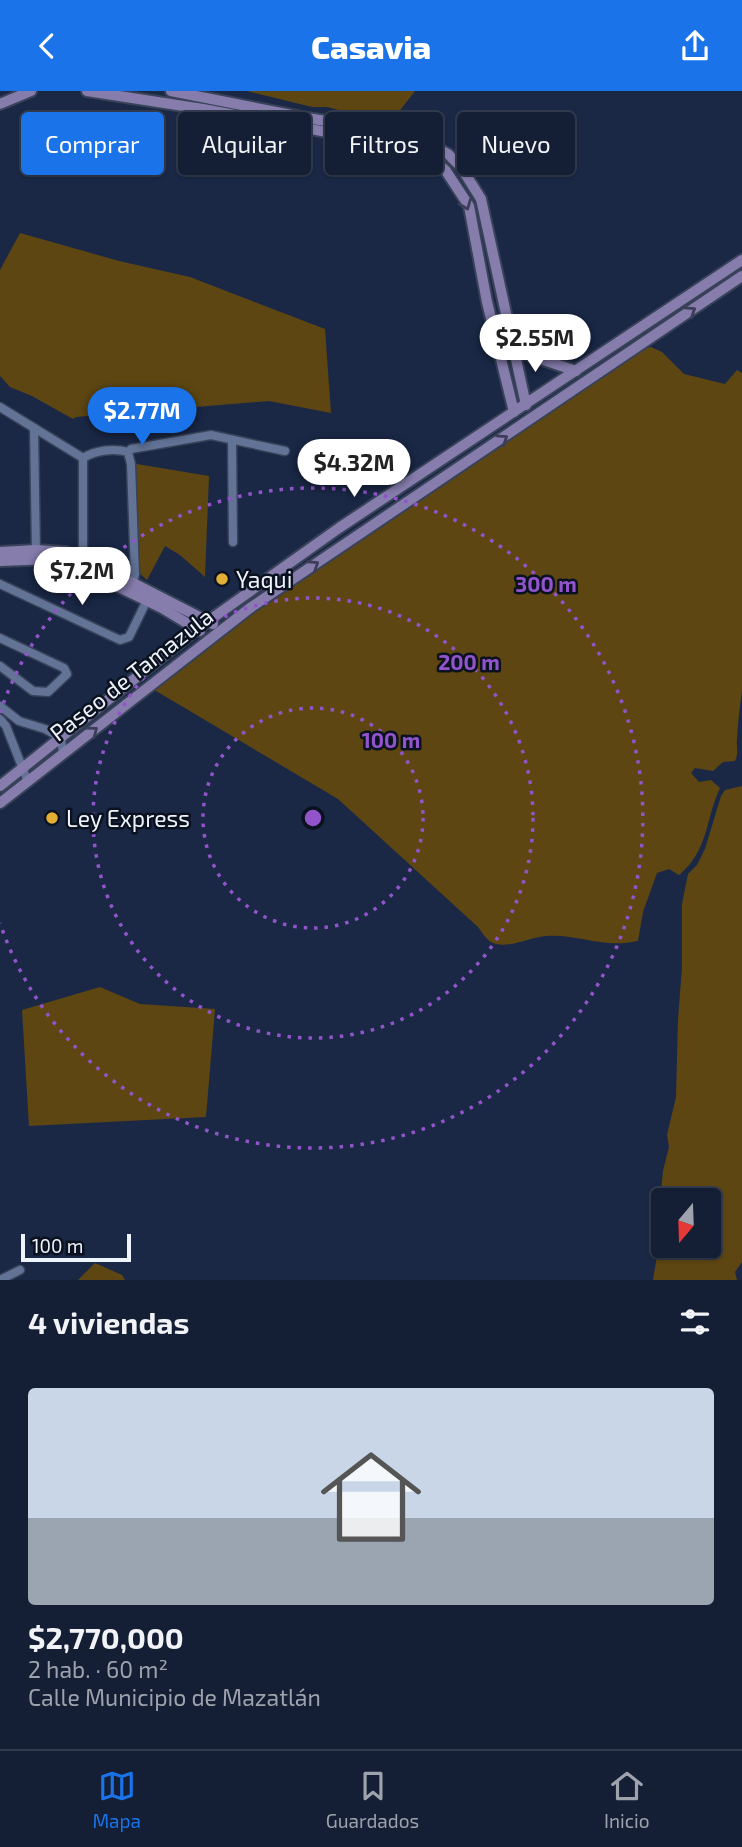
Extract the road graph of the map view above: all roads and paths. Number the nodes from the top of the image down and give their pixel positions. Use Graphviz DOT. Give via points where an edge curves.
graph roads {
  1 [pos="31,91"];
  2 [pos="87,91"];
  3 [pos="171,91"];
  4 [pos="105,92"];
  5 [pos="0,104"];
  6 [pos="325,126"];
  7 [pos="325,126"];
  8 [pos="443,151"];
  9 [pos="443,168"];
  10 [pos="492,252"];
  11 [pos="477,254"];
  12 [pos="742,260"];
  13 [pos="742,276"];
  14 [pos="514,350"];
  15 [pos="576,371"];
  16 [pos="526,405"];
  17 [pos="0,407"];
  18 [pos="514,412"];
  19 [pos="34,428"];
  20 [pos="232,440"];
  21 [pos="285,451"];
  22 [pos="128,452"];
  23 [pos="83,457"];
  24 [pos="233,542"];
  25 [pos="0,552"];
  26 [pos="36,555"];
  27 [pos="0,561"];
  28 [pos="83,564"];
  29 [pos="0,584"];
  30 [pos="131,588"];
  31 [pos="149,597"];
  32 [pos="208,621"];
  33 [pos="197,629"];
  34 [pos="221,630"];
  35 [pos="0,638"];
  36 [pos="210,638"];
  37 [pos="0,666"];
  38 [pos="0,706"];
  39 [pos="0,719"];
  40 [pos="19,721"];
  41 [pos="8,731"];
  42 [pos="61,738"];
  43 [pos="63,754"];
  44 [pos="22,769"];
  45 [pos="27,782"];
  46 [pos="0,786"];
  47 [pos="0,803"];
  48 [pos="20,1270"];
  49 [pos="1,1279"];
  1 -- 5 [label="main road"];
  2 -- 4 [label="main road"];
  3 -- 7 [label="main road"];
  4 -- 6 [label="main road"];
  8 -- 10 [label="main road" via="467,175 481,199"];
  9 -- 11 [label="main road, one-way" via="469,206"];
  10 -- 11 [label="main road"];
  10 -- 14 [label="main road"];
  11 -- 18 [label="main road"];
  12 -- 15 [label="main road, Paseo de Tamazula"];
  34 -- 13 [label="main road, Paseo de Tamazula, one-way"];
  14 -- 15 [label="main road"];
  14 -- 16 [label="main road"];
  15 -- 16 [label="main road, Paseo de Tamazula"];
  16 -- 18 [label="main road, Paseo de Tamazula"];
  17 -- 19 [label="street"];
  18 -- 32 [label="main road, Paseo de Tamazula"];
  19 -- 23 [label="street"];
  19 -- 26 [label="street"];
  20 -- 21 [label="street"];
  20 -- 22 [label="street" via="208,435"];
  20 -- 24 [label="street"];
  22 -- 23 [label="street" via="115,449"];
  22 -- 30 [label="street"];
  23 -- 28 [label="street"];
  25 -- 26 [label="main road"];
  26 -- 27 [label="main road"];
  26 -- 28 [label="main road" via="66,552"];
  28 -- 30 [label="main road"];
  29 -- 31 [label="street" via="120,641 129,637"];
  30 -- 31 [label="main road"];
  31 -- 32 [label="main road"];
  31 -- 33 [label="main road"];
  32 -- 33 [label="main road, Paseo de Tamazula"];
  32 -- 34 [label="main road"];
  33 -- 36 [label="main road"];
  33 -- 42 [label="main road, Paseo de Tamazula"];
  34 -- 36 [label="main road, Paseo de Tamazula"];
  35 -- 37 [label="street" via="64,668 67,674 48,692 37,693"];
  43 -- 36 [label="main road, Paseo de Tamazula, one-way"];
  38 -- 40 [label="street"];
  39 -- 41 [label="street"];
  40 -- 41 [label="street"];
  40 -- 42 [label="street"];
  41 -- 44 [label="street"];
  42 -- 43 [label="street"];
  42 -- 44 [label="main road, Paseo de Tamazula"];
  43 -- 45 [label="main road, Paseo de Tamazula"];
  44 -- 45 [label="street"];
  44 -- 46 [label="main road, Paseo de Tamazula"];
  45 -- 47 [label="main road, Paseo de Tamazula"];
  48 -- 49 [label="street"];
}
